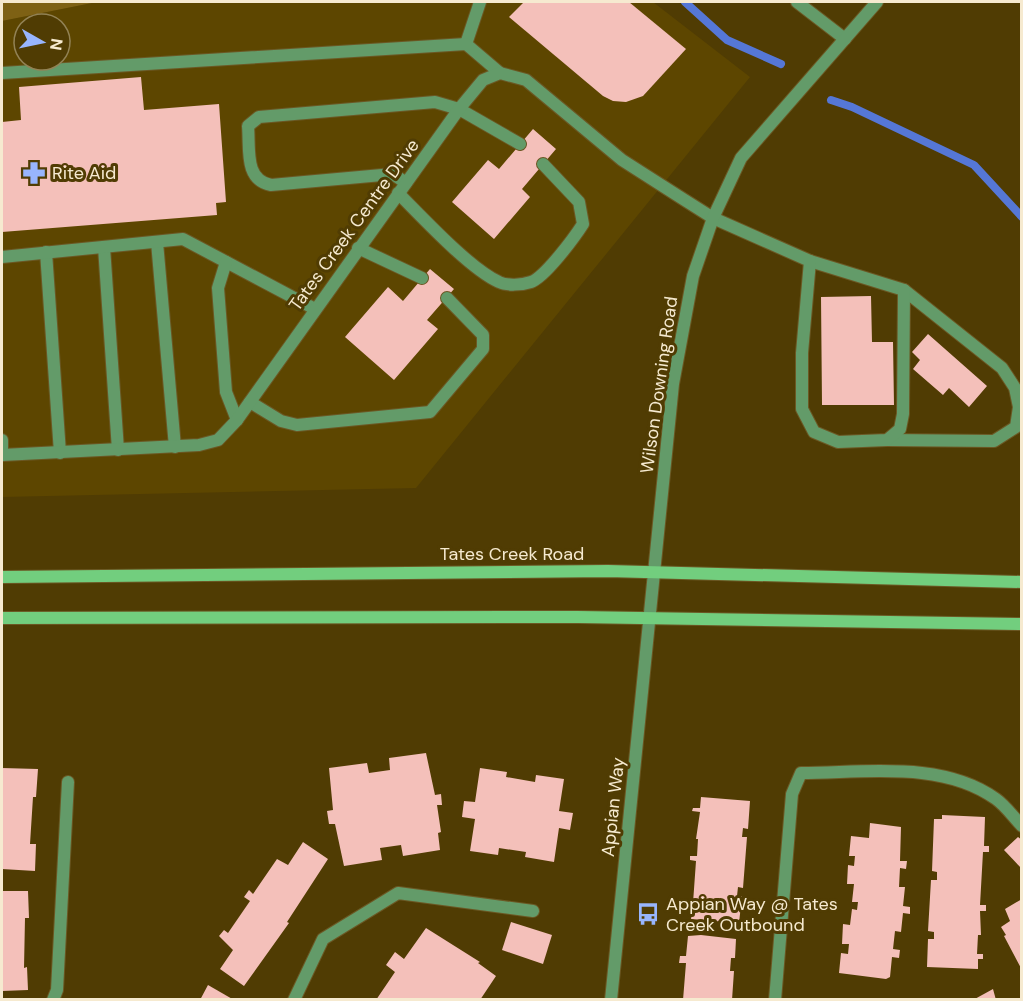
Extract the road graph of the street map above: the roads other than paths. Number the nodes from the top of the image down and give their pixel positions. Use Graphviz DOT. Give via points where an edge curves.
graph roads {
  1 [pos="480,2"];
  2 [pos="797,2"];
  3 [pos="877,2"];
  4 [pos="845,39"];
  5 [pos="466,44"];
  6 [pos="2,73"];
  7 [pos="500,73"];
  8 [pos="459,109"];
  9 [pos="520,144"];
  10 [pos="543,164"];
  11 [pos="406,183"];
  12 [pos="398,193"];
  13 [pos="713,218"];
  14 [pos="157,242"];
  15 [pos="104,247"];
  16 [pos="358,248"];
  17 [pos="46,252"];
  18 [pos="2,256"];
  19 [pos="810,261"];
  20 [pos="226,262"];
  21 [pos="422,278"];
  22 [pos="904,290"];
  23 [pos="447,298"];
  24 [pos="315,309"];
  25 [pos="250,402"];
  26 [pos="237,420"];
  27 [pos="2,440"];
  28 [pos="887,440"];
  29 [pos="175,447"];
  30 [pos="118,450"];
  31 [pos="60,453"];
  32 [pos="2,455"];
  33 [pos="655,572"];
  34 [pos="2,577"];
  35 [pos="1022,582"];
  36 [pos="2,618"];
  37 [pos="651,619"];
  38 [pos="1022,624"];
  39 [pos="68,782"];
  40 [pos="1022,826"];
  41 [pos="533,911"];
  42 [pos="53,999"];
  43 [pos="294,999"];
  44 [pos="612,999"];
  45 [pos="775,999"];
  1 -- 5 [label="street"];
  2 -- 4 [label="street"];
  3 -- 4 [label="street, Wilson Downing Road"];
  4 -- 13 [label="street, Wilson Downing Road" via="741,158"];
  5 -- 6 [label="street"];
  5 -- 7 [label="street"];
  7 -- 8 [label="street, Tates Creek Centre Drive" via="483,80"];
  7 -- 13 [label="street" via="526,80 622,160"];
  8 -- 9 [label="street"];
  8 -- 11 [label="street, Tates Creek Centre Drive"];
  8 -- 11 [label="street" via="435,102 259,117 248,126 252,174 260,183 393,174"];
  10 -- 12 [label="street" via="579,202 583,224 571,243 532,282 500,283 452,245"];
  11 -- 12 [label="street, Tates Creek Centre Drive"];
  12 -- 16 [label="street, Tates Creek Centre Drive"];
  13 -- 19 [label="street"];
  13 -- 33 [label="street, Wilson Downing Road" via="686,304 673,384"];
  14 -- 15 [label="street"];
  14 -- 20 [label="street" via="183,239"];
  14 -- 29 [label="street"];
  15 -- 17 [label="street"];
  15 -- 30 [label="street"];
  16 -- 21 [label="street"];
  16 -- 24 [label="street, Tates Creek Centre Drive"];
  17 -- 18 [label="street"];
  17 -- 31 [label="street"];
  19 -- 22 [label="street"];
  19 -- 28 [label="street" via="802,353 802,409 814,432 838,442"];
  20 -- 24 [label="street"];
  20 -- 26 [label="street" via="218,288 226,392"];
  22 -- 28 [label="street" via="903,414 900,429"];
  22 -- 28 [label="street" via="1002,368 1015,388 1019,407 1016,427 994,441"];
  23 -- 25 [label="street" via="483,335 483,349 430,412 297,425 281,421"];
  24 -- 25 [label="street, Tates Creek Centre Drive"];
  25 -- 26 [label="street, Tates Creek Centre Drive"];
  26 -- 29 [label="street, Tates Creek Centre Drive" via="218,440"];
  27 -- 32 [label="street"];
  29 -- 30 [label="street, Tates Creek Centre Drive"];
  30 -- 31 [label="street, Tates Creek Centre Drive"];
  31 -- 32 [label="street, Tates Creek Centre Drive"];
  33 -- 34 [label="main road, Tates Creek Road"];
  33 -- 35 [label="main road, Tates Creek Road"];
  33 -- 37 [label="street, Wilson Downing Road"];
  36 -- 37 [label="main road"];
  37 -- 38 [label="main road"];
  37 -- 44 [label="street, Appian Way"];
  39 -- 42 [label="street" via="57,990"];
  40 -- 45 [label="street" via="997,799 959,781 920,772 801,773 792,794"];
  41 -- 43 [label="street" via="398,893 323,939"];
}
